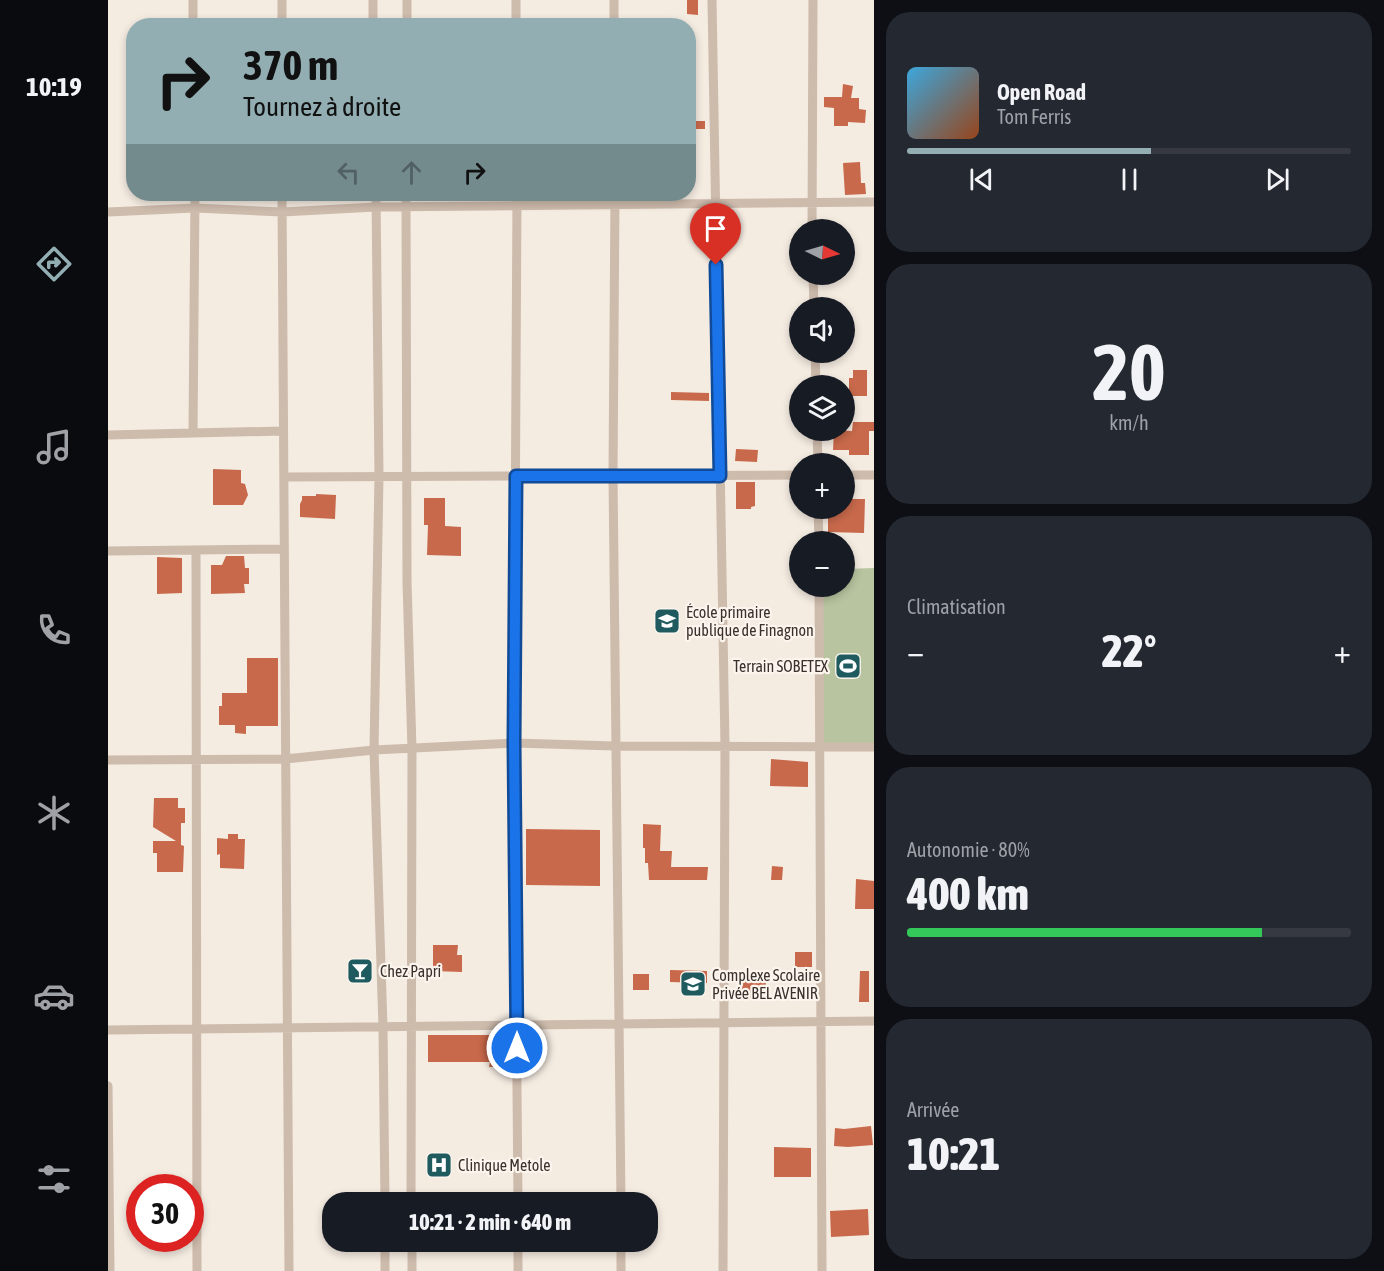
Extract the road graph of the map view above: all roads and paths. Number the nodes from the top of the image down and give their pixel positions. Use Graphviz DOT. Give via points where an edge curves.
graph roads {
  1 [pos="192,0"];
  2 [pos="282,0"];
  3 [pos="373,0"];
  4 [pos="407,0"];
  5 [pos="516,0"];
  6 [pos="614,0"];
  7 [pos="712,0"];
  8 [pos="813,0"];
  9 [pos="193,18"];
  10 [pos="282,18"];
  11 [pos="374,18"];
  12 [pos="407,18"];
  13 [pos="516,18"];
  14 [pos="614,18"];
  15 [pos="195,201"];
  16 [pos="282,201"];
  17 [pos="376,201"];
  18 [pos="406,201"];
  19 [pos="517,201"];
  20 [pos="615,201"];
  21 [pos="874,202"];
  22 [pos="715,204"];
  23 [pos="812,204"];
  24 [pos="517,206"];
  25 [pos="615,206"];
  26 [pos="376,207"];
  27 [pos="195,208"];
  28 [pos="406,208"];
  29 [pos="108,212"];
  30 [pos="282,212"];
  31 [pos="812,219"];
  32 [pos="282,431"];
  33 [pos="193,433"];
  34 [pos="108,435"];
  35 [pos="789,475"];
  36 [pos="855,475"];
  37 [pos="874,475"];
  38 [pos="406,476"];
  39 [pos="516,476"];
  40 [pos="613,476"];
  41 [pos="720,476"];
  42 [pos="284,477"];
  43 [pos="379,477"];
  44 [pos="283,549"];
  45 [pos="196,550"];
  46 [pos="108,551"];
  47 [pos="819,597"];
  48 [pos="514,743"];
  49 [pos="614,746"];
  50 [pos="725,746"];
  51 [pos="874,747"];
  52 [pos="821,748"];
  53 [pos="412,749"];
  54 [pos="374,750"];
  55 [pos="285,759"];
  56 [pos="108,760"];
  57 [pos="197,760"];
  58 [pos="874,1021"];
  59 [pos="822,1022"];
  60 [pos="724,1023"];
  61 [pos="619,1024"];
  62 [pos="517,1025"];
  63 [pos="383,1027"];
  64 [pos="410,1027"];
  65 [pos="287,1028"];
  66 [pos="197,1029"];
  67 [pos="108,1030"];
  68 [pos="108,1086"];
  69 [pos="384,1192"];
  70 [pos="411,1192"];
  71 [pos="518,1192"];
  72 [pos="621,1192"];
  73 [pos="385,1252"];
  74 [pos="412,1252"];
  75 [pos="518,1252"];
  76 [pos="621,1252"];
  77 [pos="110,1271"];
  78 [pos="197,1271"];
  79 [pos="289,1271"];
  80 [pos="385,1271"];
  81 [pos="412,1271"];
  82 [pos="518,1271"];
  83 [pos="621,1271"];
  84 [pos="723,1271"];
  85 [pos="822,1271"];
  1 -- 9 [label="street"];
  2 -- 10 [label="street"];
  3 -- 11 [label="street"];
  4 -- 12 [label="street"];
  5 -- 13 [label="street"];
  6 -- 14 [label="street"];
  7 -- 22 [label="street"];
  8 -- 23 [label="street"];
  15 -- 27 [label="street"];
  16 -- 30 [label="street"];
  17 -- 26 [label="street"];
  18 -- 28 [label="street"];
  19 -- 24 [label="street"];
  20 -- 25 [label="street"];
  21 -- 23 [label="street"];
  22 -- 23 [label="street"];
  22 -- 25 [label="street"];
  22 -- 41 [label="street"];
  23 -- 31 [label="street"];
  24 -- 25 [label="street"];
  24 -- 28 [label="street"];
  24 -- 39 [label="street"];
  25 -- 40 [label="street"];
  26 -- 28 [label="street"];
  26 -- 30 [label="street"];
  26 -- 43 [label="street"];
  27 -- 29 [label="street"];
  27 -- 30 [label="street"];
  27 -- 33 [label="street"];
  28 -- 38 [label="street"];
  30 -- 32 [label="street"];
  32 -- 33 [label="street"];
  32 -- 42 [label="street"];
  33 -- 34 [label="street"];
  35 -- 41 [label="street"];
  36 -- 37 [label="street"];
  38 -- 39 [label="street"];
  38 -- 43 [label="street"];
  38 -- 53 [label="street"];
  39 -- 40 [label="street"];
  39 -- 48 [label="street"];
  40 -- 41 [label="street"];
  40 -- 49 [label="street"];
  41 -- 50 [label="street"];
  42 -- 43 [label="street"];
  42 -- 44 [label="street"];
  43 -- 54 [label="street"];
  44 -- 45 [label="street"];
  44 -- 55 [label="street"];
  45 -- 46 [label="street"];
  45 -- 57 [label="street"];
  47 -- 52 [label="street"];
  48 -- 49 [label="street"];
  48 -- 53 [label="street"];
  48 -- 62 [label="street"];
  49 -- 50 [label="street"];
  49 -- 61 [label="street"];
  50 -- 52 [label="street"];
  50 -- 60 [label="street"];
  51 -- 52 [label="street"];
  52 -- 59 [label="street"];
  53 -- 54 [label="street"];
  53 -- 64 [label="street"];
  54 -- 55 [label="street"];
  54 -- 63 [label="street"];
  55 -- 57 [label="street"];
  55 -- 65 [label="street"];
  56 -- 57 [label="street"];
  57 -- 66 [label="street"];
  58 -- 59 [label="street"];
  59 -- 60 [label="street"];
  59 -- 85 [label="street"];
  60 -- 61 [label="street"];
  60 -- 84 [label="street"];
  61 -- 62 [label="street"];
  61 -- 72 [label="street"];
  62 -- 64 [label="street"];
  62 -- 71 [label="street"];
  63 -- 64 [label="street"];
  63 -- 65 [label="street"];
  63 -- 69 [label="street"];
  64 -- 70 [label="street"];
  65 -- 66 [label="street"];
  65 -- 79 [label="street"];
  66 -- 67 [label="street"];
  66 -- 78 [label="street"];
  68 -- 77 [label="street"];
  73 -- 80 [label="street"];
  74 -- 81 [label="street"];
  75 -- 82 [label="street"];
  76 -- 83 [label="street"];
}
